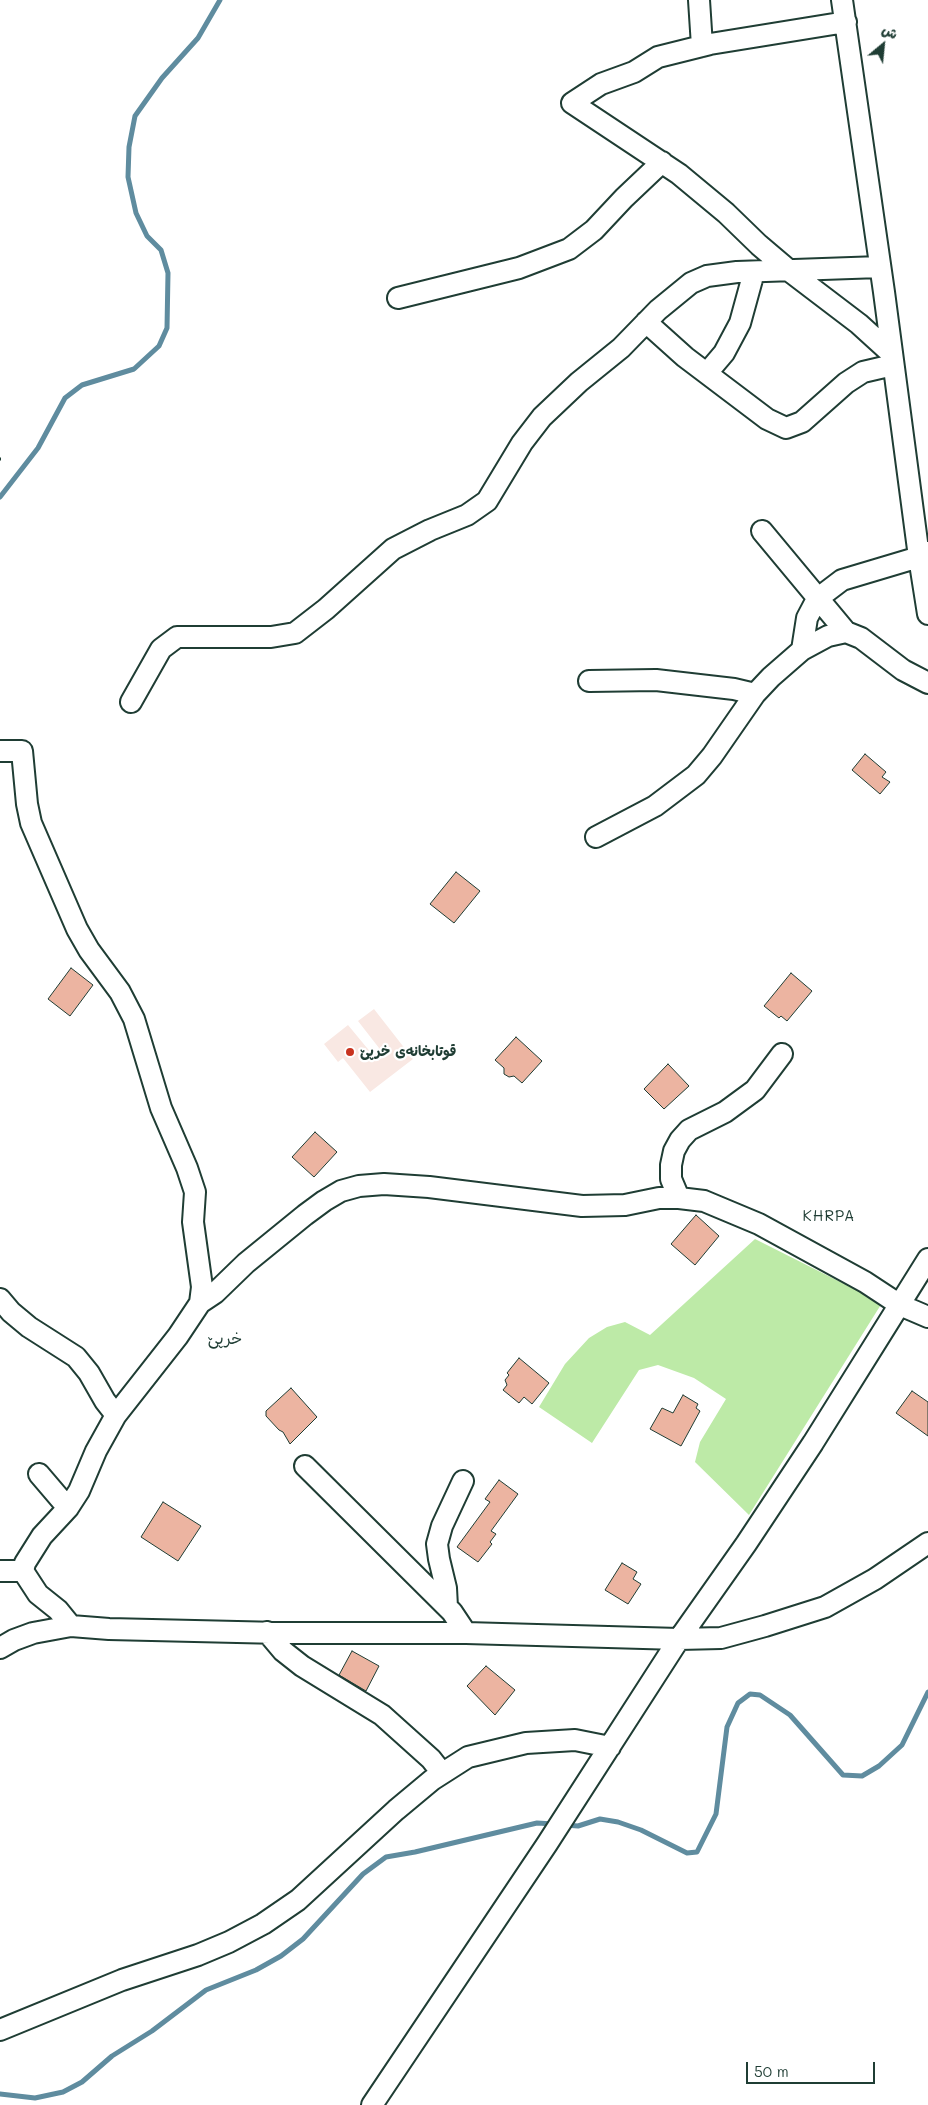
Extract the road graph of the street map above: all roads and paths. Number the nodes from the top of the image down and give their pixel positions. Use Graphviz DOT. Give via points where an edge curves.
graph roads {
  1 [pos="698,0"];
  2 [pos="842,0"];
  3 [pos="846,22"];
  4 [pos="702,46"];
  5 [pos="662,162"];
  6 [pos="880,268"];
  7 [pos="788,270"];
  8 [pos="754,272"];
  9 [pos="398,298"];
  10 [pos="646,322"];
  11 [pos="893,359"];
  12 [pos="707,373"];
  13 [pos="762,531"];
  14 [pos="923,555"];
  15 [pos="817,599"];
  16 [pos="928,614"];
  17 [pos="846,632"];
  18 [pos="802,650"];
  19 [pos="590,681"];
  20 [pos="928,683"];
  21 [pos="755,694"];
  22 [pos="132,702"];
  23 [pos="0,751"];
  24 [pos="596,837"];
  25 [pos="782,1054"];
  26 [pos="679,1198"];
  27 [pos="928,1259"];
  28 [pos="0,1299"];
  29 [pos="200,1303"];
  30 [pos="900,1305"];
  31 [pos="928,1317"];
  32 [pos="116,1415"];
  33 [pos="305,1466"];
  34 [pos="38,1474"];
  35 [pos="463,1481"];
  36 [pos="68,1508"];
  37 [pos="928,1543"];
  38 [pos="0,1571"];
  39 [pos="23,1571"];
  40 [pos="446,1607"];
  41 [pos="70,1626"];
  42 [pos="267,1632"];
  43 [pos="466,1633"];
  44 [pos="679,1639"];
  45 [pos="0,1648"];
  46 [pos="610,1747"];
  47 [pos="442,1773"];
  48 [pos="0,2030"];
  49 [pos="372,2105"];
  1 -- 4 [label="street"];
  2 -- 3 [label="street"];
  3 -- 4 [label="street"];
  3 -- 6 [label="street"];
  4 -- 5 [label="street" via="658,57 634,72 601,84 572,103"];
  5 -- 7 [label="street" via="726,213"];
  5 -- 9 [label="street" via="594,230 569,250 519,268"];
  6 -- 7 [label="street"];
  6 -- 11 [label="street"];
  7 -- 8 [label="street"];
  7 -- 11 [label="street" via="859,324"];
  8 -- 10 [label="street" via="707,276 691,283"];
  8 -- 12 [label="street" via="740,323 724,353"];
  10 -- 12 [label="street"];
  10 -- 22 [label="street" via="542,417 487,501 467,515 393,549 295,633 178,637 161,649"];
  11 -- 12 [label="street" via="863,372 802,422 786,428 767,419"];
  11 -- 14 [label="street"];
  13 -- 15 [label="street"];
  14 -- 15 [label="street" via="842,580"];
  14 -- 16 [label="street"];
  15 -- 17 [label="street"];
  15 -- 18 [label="street" via="806,618"];
  17 -- 18 [label="street" via="828,636"];
  17 -- 20 [label="street" via="868,642 903,670"];
  18 -- 21 [label="street"];
  19 -- 21 [label="street" via="656,680"];
  21 -- 24 [label="street" via="696,775 655,806"];
  23 -- 29 [label="street" via="22,751 31,824 77,928 134,1019 161,1108 195,1192 194,1222 202,1287"];
  25 -- 26 [label="street" via="755,1090 725,1112 689,1130 680,1140 671,1165 671,1179"];
  26 -- 29 [label="street" via="659,1198 625,1205 582,1206 429,1187 359,1186 341,1191 305,1215"];
  26 -- 30 [label="street" via="704,1202 759,1224 865,1282"];
  27 -- 30 [label="street"];
  28 -- 32 [label="street" via="29,1326 76,1357"];
  29 -- 32 [label="street"];
  30 -- 31 [label="street"];
  30 -- 44 [label="street" via="808,1451"];
  32 -- 36 [label="street"];
  33 -- 40 [label="street"];
  34 -- 36 [label="street"];
  35 -- 40 [label="street" via="437,1544 446,1588"];
  36 -- 39 [label="street" via="42,1536"];
  37 -- 44 [label="street" via="875,1580 825,1607 720,1638"];
  38 -- 39 [label="street"];
  39 -- 41 [label="street" via="38,1594 58,1610"];
  40 -- 43 [label="street"];
  41 -- 42 [label="street"];
  41 -- 45 [label="street" via="33,1634"];
  42 -- 43 [label="street"];
  42 -- 47 [label="street" via="302,1666 382,1716 432,1759"];
  43 -- 44 [label="street"];
  44 -- 46 [label="street"];
  46 -- 47 [label="street" via="574,1740 526,1744 468,1757"];
  46 -- 49 [label="street"];
  47 -- 48 [label="street" via="396,1810 298,1900 263,1924 198,1955 122,1980"];
}
